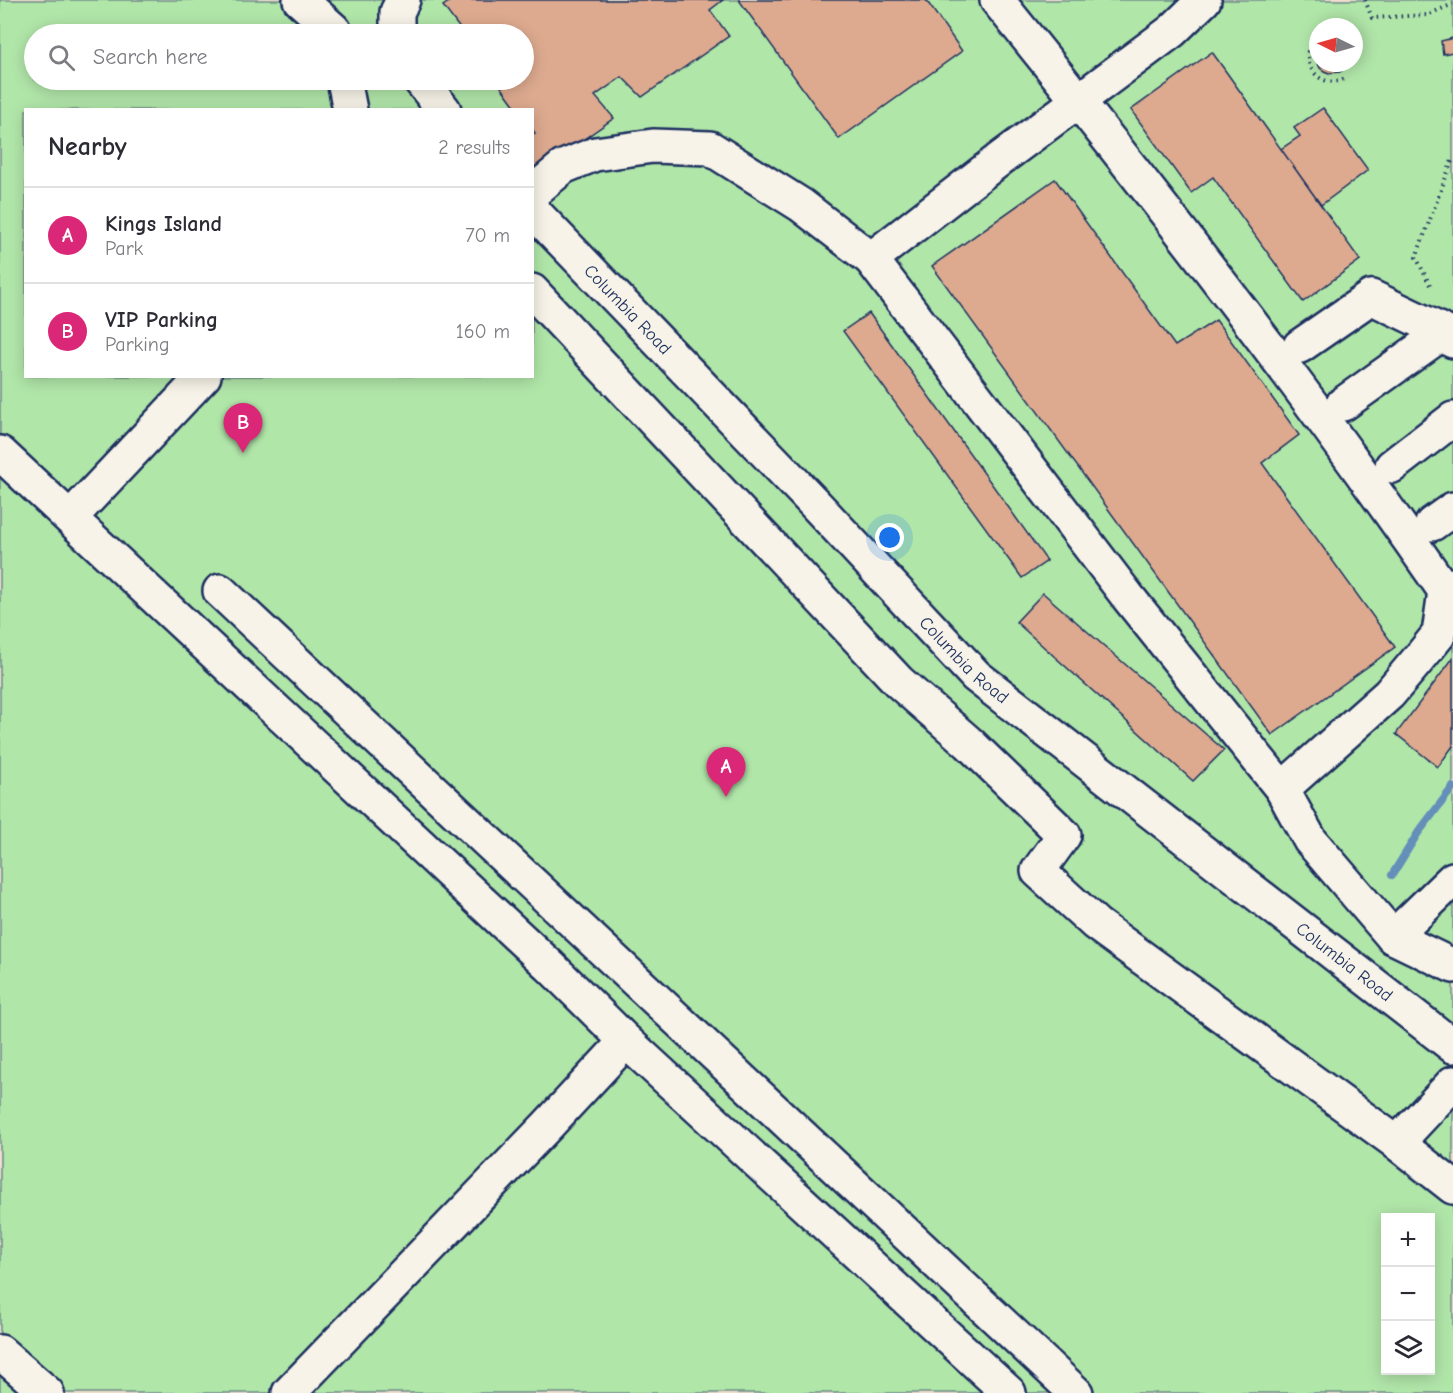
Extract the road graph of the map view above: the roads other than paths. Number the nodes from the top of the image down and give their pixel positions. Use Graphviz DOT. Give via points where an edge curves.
graph roads {
  1 [pos="300,0"];
  2 [pos="403,0"];
  3 [pos="997,0"];
  4 [pos="1204,0"];
  5 [pos="327,24"];
  6 [pos="397,24"];
  7 [pos="346,90"];
  8 [pos="428,90"];
  9 [pos="1079,101"];
  10 [pos="350,108"];
  11 [pos="442,108"];
  12 [pos="534,191"];
  13 [pos="534,212"];
  14 [pos="871,260"];
  15 [pos="534,293"];
  16 [pos="1449,337"];
  17 [pos="1300,346"];
  18 [pos="202,378"];
  19 [pos="1342,404"];
  20 [pos="1453,419"];
  21 [pos="0,453"];
  22 [pos="1392,466"];
  23 [pos="70,518"];
  24 [pos="1449,588"];
  25 [pos="220,591"];
  26 [pos="1282,789"];
  27 [pos="1453,879"];
  28 [pos="1393,937"];
  29 [pos="1453,966"];
  30 [pos="626,1041"];
  31 [pos="1453,1046"];
  32 [pos="1453,1083"];
  33 [pos="1397,1143"];
  34 [pos="1453,1187"];
  35 [pos="0,1352"];
  36 [pos="47,1393"];
  37 [pos="290,1393"];
  38 [pos="1009,1393"];
  39 [pos="1076,1393"];
  1 -- 5 [label="lane"];
  2 -- 6 [label="lane"];
  3 -- 9 [label="lane"];
  4 -- 9 [label="lane" via="1172,31"];
  7 -- 10 [label="lane"];
  8 -- 11 [label="lane"];
  9 -- 14 [label="lane"];
  9 -- 24 [label="lane"];
  12 -- 14 [label="lane" via="562,167 595,154 653,146 710,148 801,205"];
  13 -- 31 [label="lane, Columbia Road" via="976,676"];
  14 -- 26 [label="lane" via="1128,597"];
  15 -- 33 [label="lane" via="899,682 1064,835 1038,871 1096,924"];
  16 -- 17 [label="lane" via="1371,297"];
  16 -- 19 [label="lane"];
  18 -- 23 [label="lane"];
  20 -- 22 [label="lane"];
  21 -- 23 [label="lane"];
  23 -- 30 [label="lane"];
  24 -- 26 [label="lane" via="1439,634 1422,655 1389,694"];
  25 -- 39 [label="lane"];
  26 -- 28 [label="lane" via="1310,840"];
  27 -- 28 [label="lane"];
  28 -- 29 [label="lane"];
  30 -- 37 [label="lane"];
  30 -- 38 [label="lane"];
  32 -- 33 [label="lane"];
  33 -- 34 [label="lane"];
  35 -- 36 [label="lane"];
}
